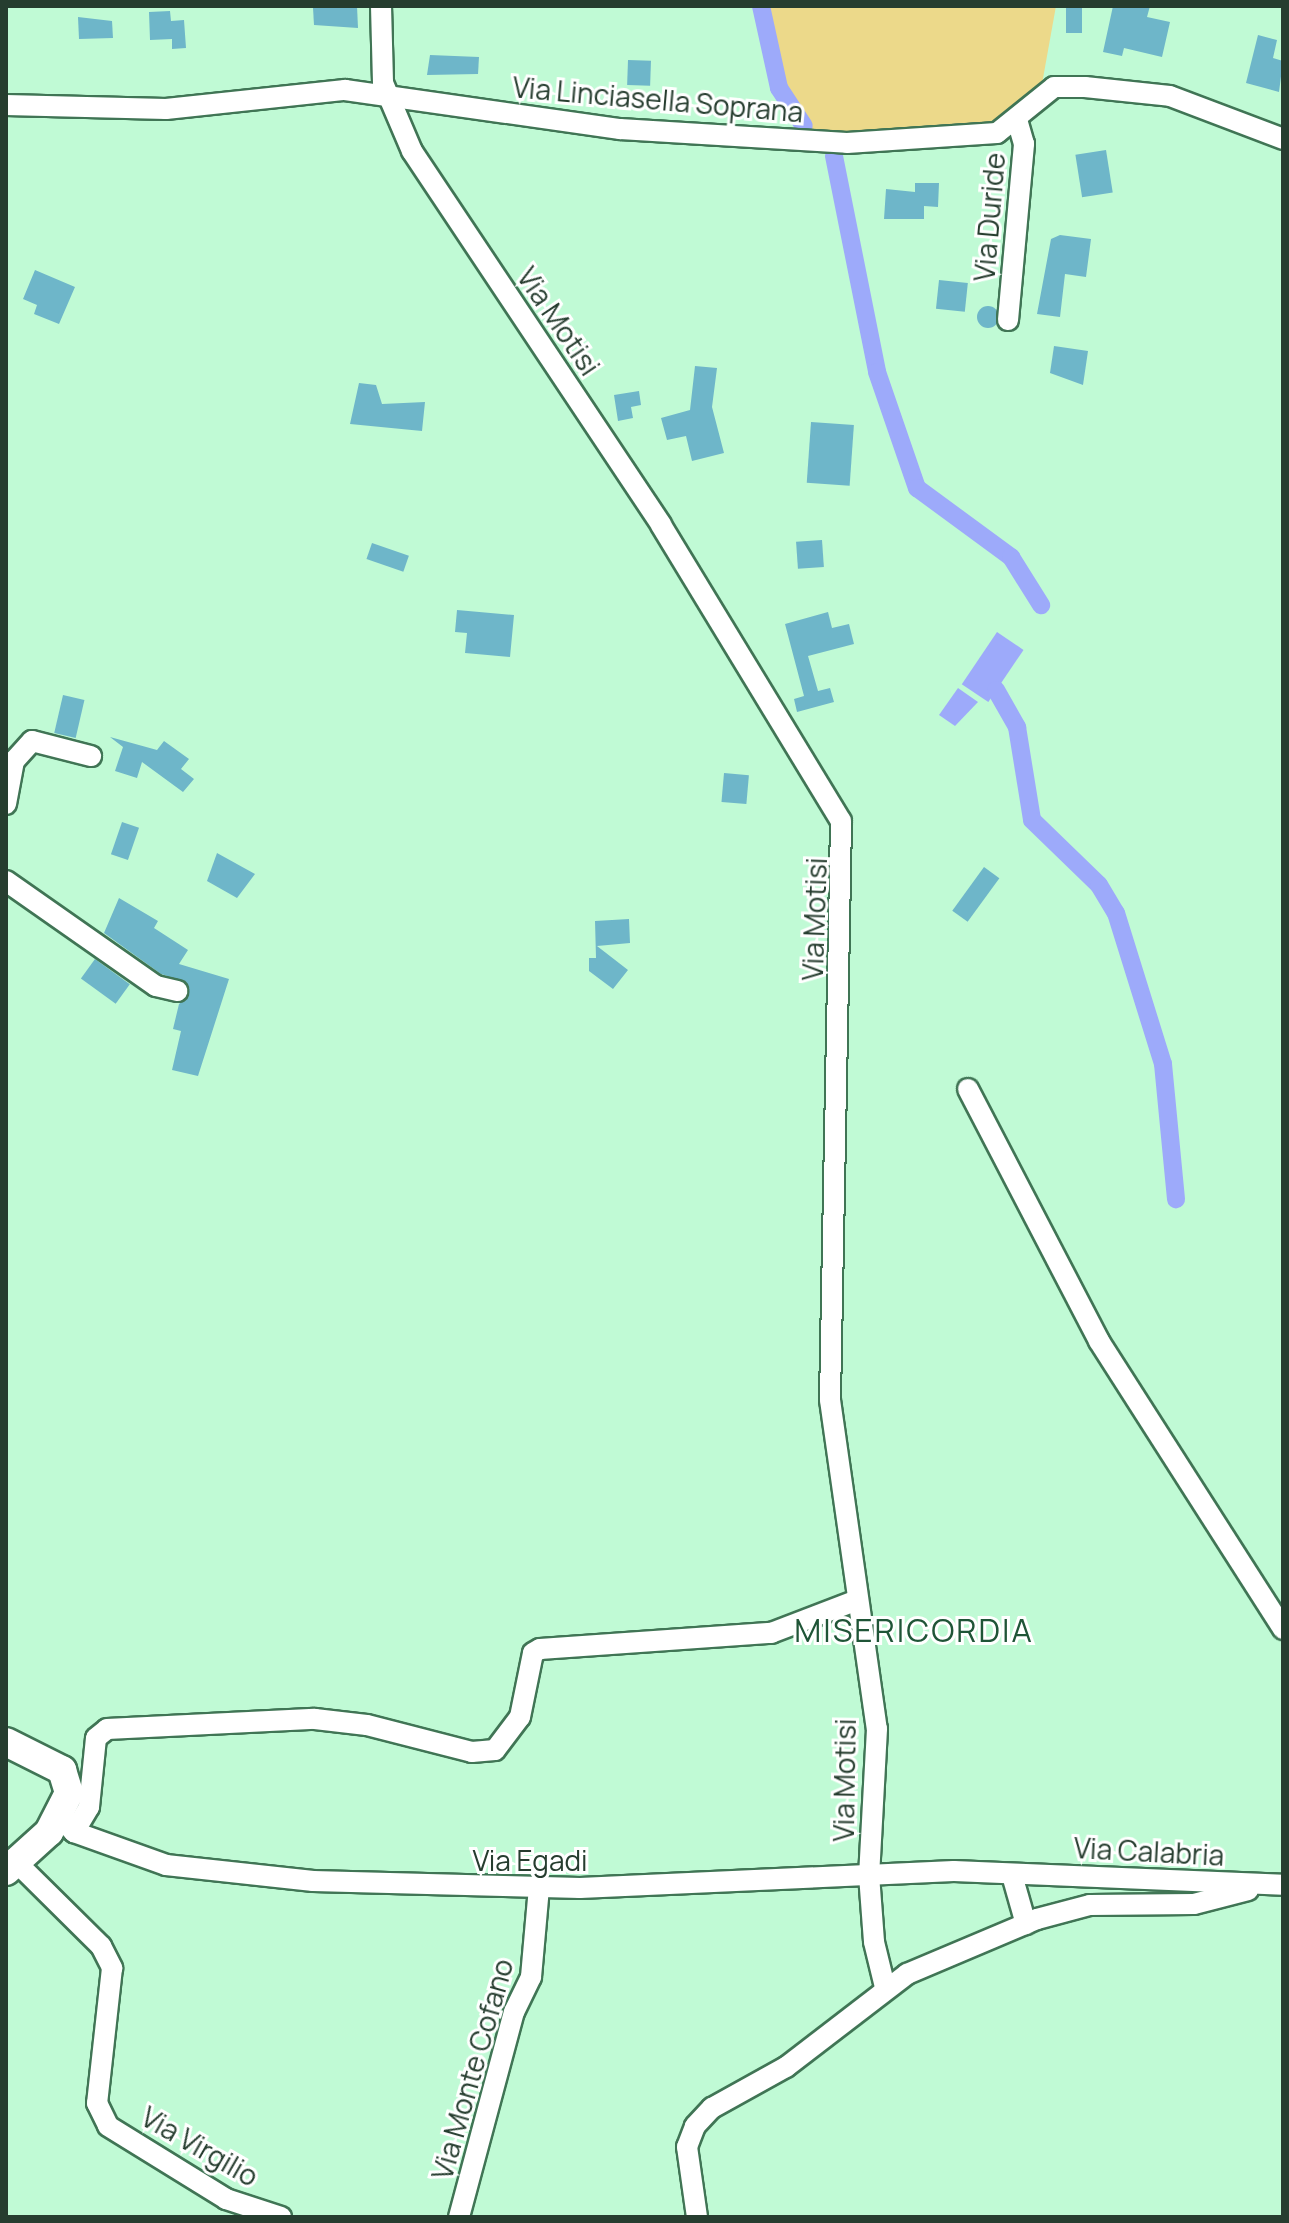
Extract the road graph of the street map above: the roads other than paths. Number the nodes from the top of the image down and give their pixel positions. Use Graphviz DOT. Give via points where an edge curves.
graph roads {
  1 [pos="381,6"];
  2 [pos="385,94"];
  3 [pos="6,105"];
  4 [pos="1017,119"];
  5 [pos="1283,139"];
  6 [pos="1008,320"];
  7 [pos="91,756"];
  8 [pos="6,804"];
  9 [pos="6,881"];
  10 [pos="177,991"];
  11 [pos="968,1089"];
  12 [pos="855,1601"];
  13 [pos="1283,1629"];
  14 [pos="6,1742"];
  15 [pos="67,1825"];
  16 [pos="11,1867"];
  17 [pos="869,1875"];
  18 [pos="1012,1875"];
  19 [pos="1274,1885"];
  20 [pos="539,1888"];
  21 [pos="1026,1924"];
  22 [pos="884,1988"];
  23 [pos="281,2217"];
  24 [pos="459,2217"];
  25 [pos="697,2217"];
  1 -- 2 [label="street"];
  2 -- 3 [label="street, Via Linciasella Soprana" via="345,90 166,109"];
  2 -- 4 [label="street, Via Linciasella Soprana" via="620,129 847,143 997,133"];
  2 -- 12 [label="street, Via Motisi" via="412,151 661,525 841,821 828,1339 836,1468"];
  4 -- 5 [label="street, Via Linciasella Soprana" via="1054,87 1085,87 1170,96"];
  4 -- 6 [label="street, Via Duride" via="1024,144"];
  7 -- 8 [label="street" via="32,741 14,761"];
  9 -- 10 [label="street" via="156,986"];
  11 -- 13 [label="street" via="1099,1341"];
  12 -- 15 [label="street" via="771,1633 540,1649 533,1653 520,1717 495,1750 472,1752 367,1725 315,1719 107,1729 96,1738 89,1807"];
  12 -- 17 [label="street, Via Motisi" via="877,1729"];
  14 -- 15 [label="main road" via="62,1770 69,1793"];
  15 -- 16 [label="main road"];
  15 -- 20 [label="street, Via Egadi" via="166,1865 232,1876"];
  16 -- 23 [label="street, Via Virgilio" via="101,1946 112,1968 97,2103 108,2126 226,2199"];
  17 -- 18 [label="street, Via Egadi"];
  17 -- 20 [label="street, Via Egadi"];
  17 -- 22 [label="street, Via Motisi"];
  18 -- 19 [label="street, Via Calabria"];
  18 -- 21 [label="street"];
  19 -- 21 [label="street" via="1194,1904 1090,1905"];
  20 -- 24 [label="street, Via Monte Cofano" via="531,1977 514,2012"];
  21 -- 22 [label="street"];
  22 -- 25 [label="street" via="786,2067 712,2108 695,2126 687,2147"];
}
